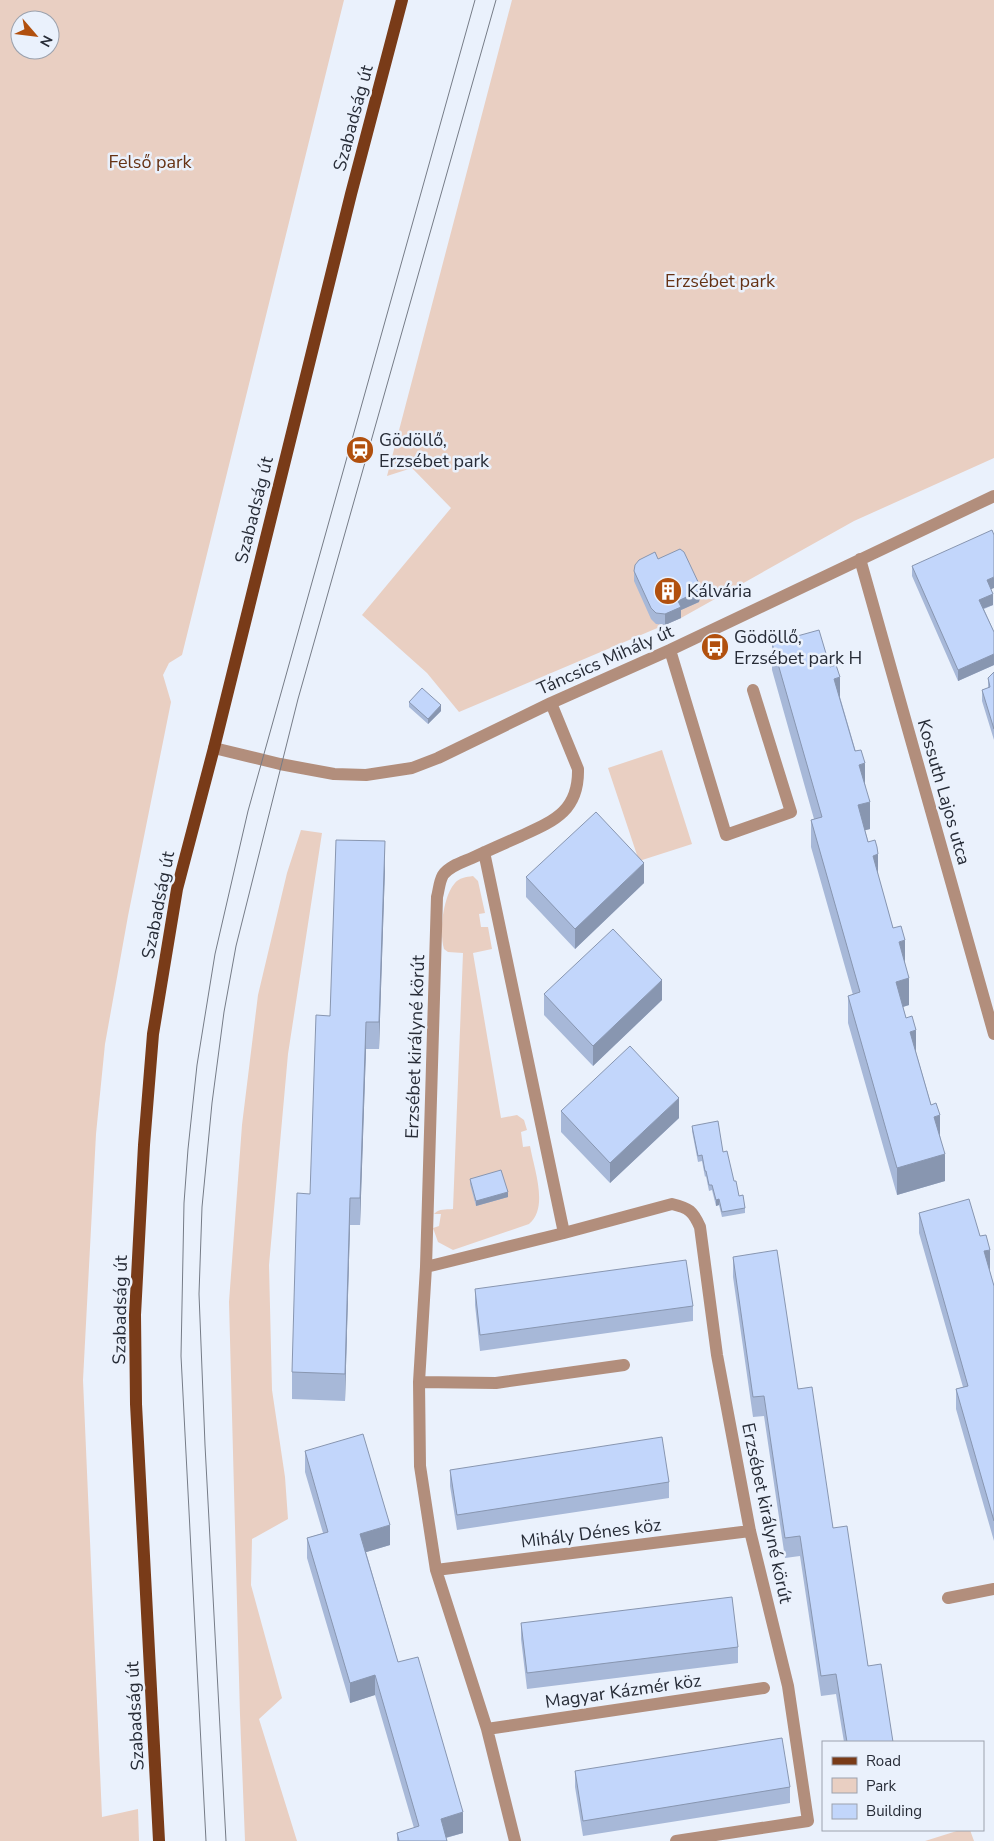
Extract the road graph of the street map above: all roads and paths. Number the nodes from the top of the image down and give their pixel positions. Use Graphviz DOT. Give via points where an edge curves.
graph roads {
  1 [pos="402,0"];
  2 [pos="994,496"];
  3 [pos="860,559"];
  4 [pos="670,650"];
  5 [pos="752,690"];
  6 [pos="551,703"];
  7 [pos="214,748"];
  8 [pos="484,852"];
  9 [pos="994,1034"];
  10 [pos="564,1233"];
  11 [pos="426,1267"];
  12 [pos="624,1365"];
  13 [pos="419,1382"];
  14 [pos="750,1531"];
  15 [pos="436,1570"];
  16 [pos="994,1589"];
  17 [pos="948,1598"];
  18 [pos="764,1688"];
  19 [pos="487,1729"];
  20 [pos="159,1841"];
  21 [pos="514,1841"];
  22 [pos="676,1841"];
  1 -- 7 [label="main road, Szabadság út"];
  2 -- 3 [label="street, Táncsics Mihály út"];
  3 -- 4 [label="street, Táncsics Mihály út"];
  3 -- 9 [label="street, Kossuth Lajos utca"];
  4 -- 5 [label="street" via="726,835 792,812"];
  4 -- 6 [label="street, Táncsics Mihály út"];
  6 -- 7 [label="street, Táncsics Mihály út" via="438,758 412,768 379,774 334,774"];
  6 -- 8 [label="street, Erzsébet királyné körút" via="578,769 575,793 563,813 550,823"];
  7 -- 20 [label="main road, Szabadság út" via="177,888 153,1034 139,1228 135,1315 136,1404"];
  8 -- 10 [label="street"];
  8 -- 11 [label="street, Erzsébet királyné körút" via="447,871 437,897"];
  10 -- 11 [label="street, Erzsébet királyné körút"];
  10 -- 14 [label="street, Erzsébet királyné körút" via="672,1204 694,1214 700,1227 717,1355"];
  11 -- 13 [label="street, Erzsébet királyné körút"];
  12 -- 13 [label="street" via="496,1383"];
  13 -- 15 [label="street, Erzsébet királyné körút" via="420,1466"];
  14 -- 15 [label="street, Mihály Dénes köz"];
  14 -- 22 [label="street, Erzsébet királyné körút" via="788,1686 808,1821"];
  15 -- 19 [label="street, Erzsébet királyné körút"];
  16 -- 17 [label="street"];
  18 -- 19 [label="street, Magyar Kázmér köz"];
  19 -- 21 [label="street, Erzsébet királyné körút"];
}
